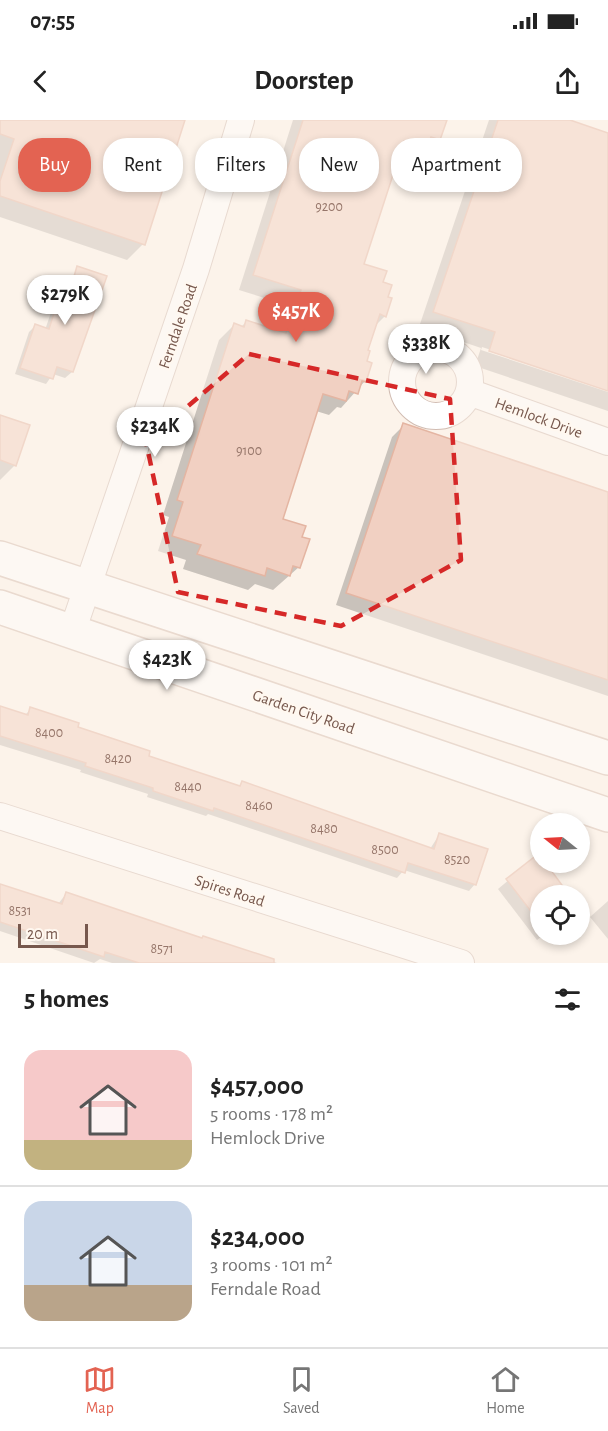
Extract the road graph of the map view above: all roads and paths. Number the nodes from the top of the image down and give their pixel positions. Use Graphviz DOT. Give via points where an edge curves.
graph roads {
  1 [pos="241,120"];
  2 [pos="469,392"];
  3 [pos="608,442"];
  4 [pos="0,558"];
  5 [pos="89,587"];
  6 [pos="0,607"];
  7 [pos="72,632"];
  8 [pos="608,758"];
  9 [pos="608,815"];
  10 [pos="0,816"];
  11 [pos="461,963"];
  1 -- 5 [label="street, Ferndale Road" via="199,260"];
  2 -- 3 [label="street, Hemlock Drive"];
  4 -- 5 [label="main road"];
  5 -- 7 [label="street, Ferndale Road"];
  5 -- 8 [label="main road"];
  6 -- 7 [label="main road, Garden City Road"];
  7 -- 9 [label="main road, Garden City Road"];
  10 -- 11 [label="street, Spires Road"];
}
